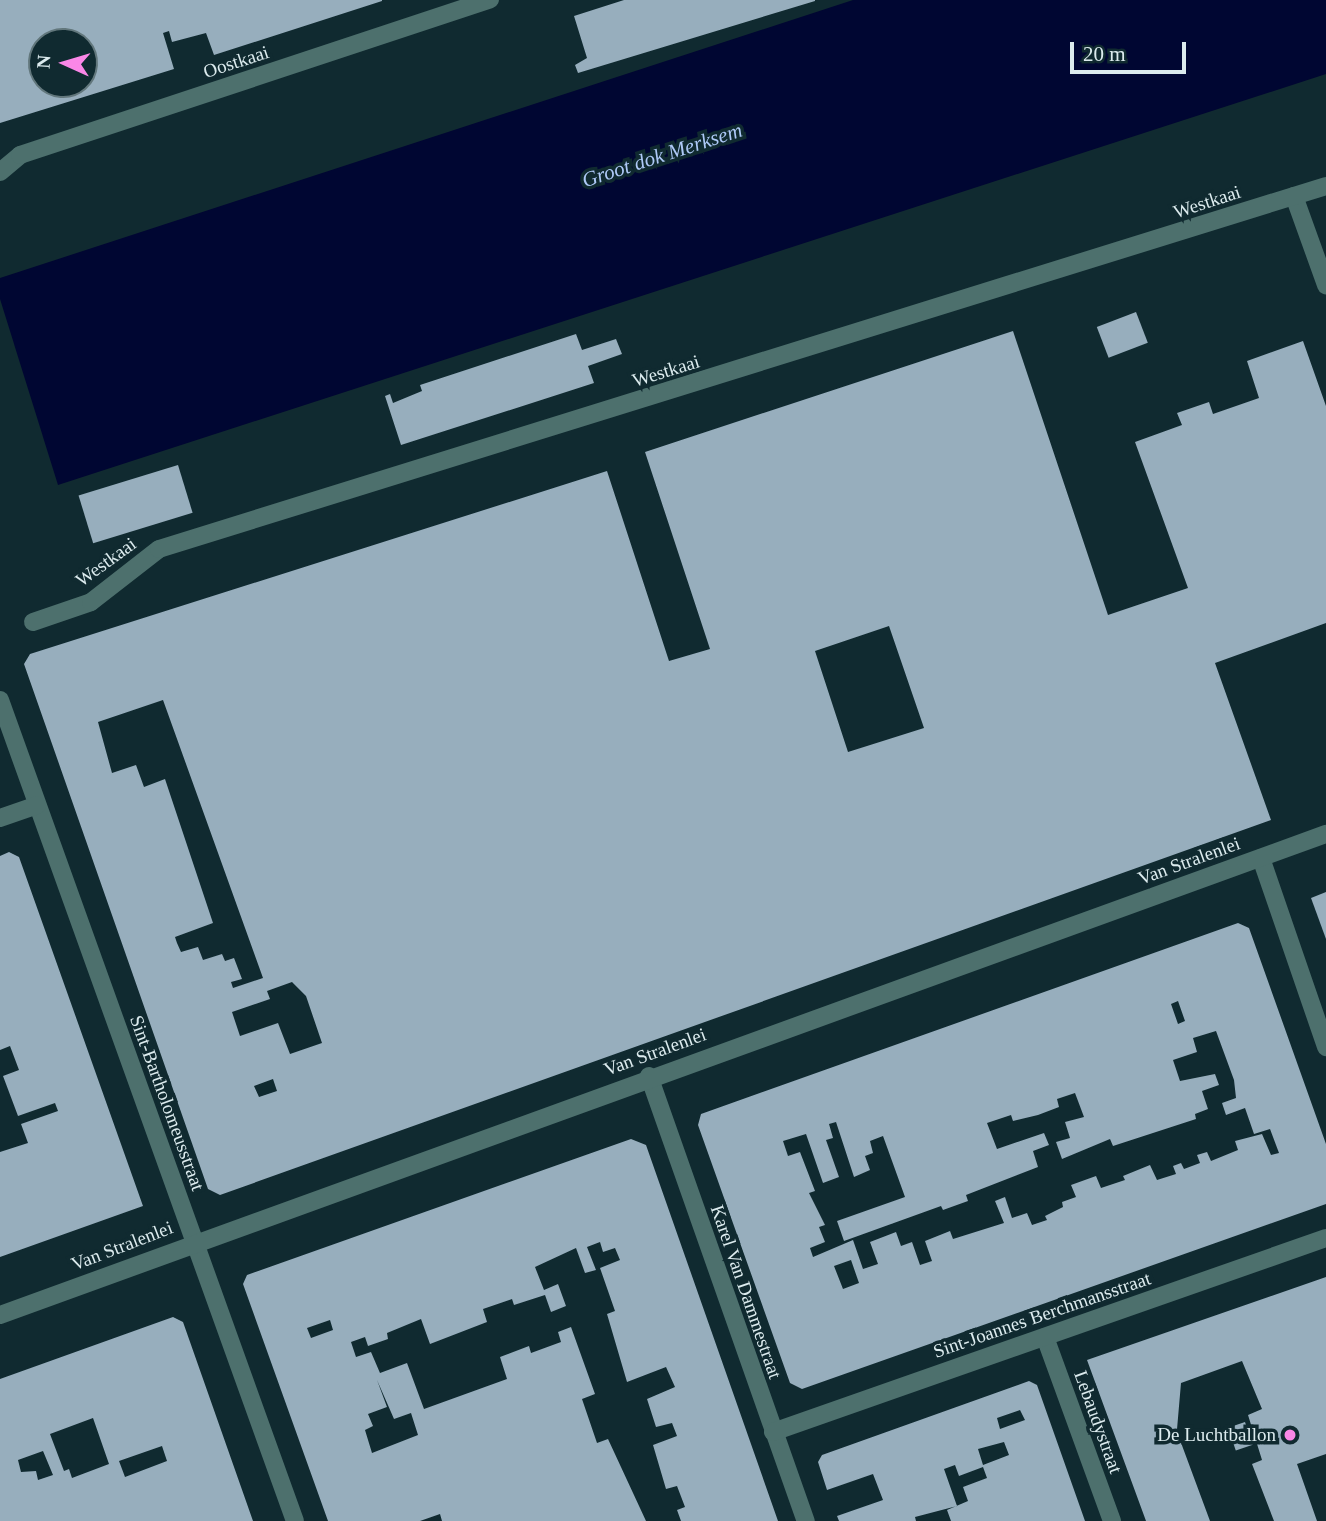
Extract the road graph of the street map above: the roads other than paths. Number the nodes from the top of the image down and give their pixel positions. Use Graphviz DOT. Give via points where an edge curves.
graph roads {
  1 [pos="490,0"];
  2 [pos="0,172"];
  3 [pos="1326,186"];
  4 [pos="1294,196"];
  5 [pos="1326,285"];
  6 [pos="33,622"];
  7 [pos="0,700"];
  8 [pos="37,805"];
  9 [pos="0,818"];
  10 [pos="1326,834"];
  11 [pos="1261,858"];
  12 [pos="1326,1047"];
  13 [pos="649,1076"];
  14 [pos="1326,1238"];
  15 [pos="194,1242"];
  16 [pos="0,1315"];
  17 [pos="1045,1336"];
  18 [pos="773,1432"];
  19 [pos="295,1521"];
  20 [pos="806,1521"];
  21 [pos="1112,1521"];
  1 -- 2 [label="street, Oostkaai" via="20,155"];
  3 -- 4 [label="street, Westkaai"];
  4 -- 5 [label="street"];
  4 -- 6 [label="street, Westkaai" via="159,549 91,603"];
  7 -- 8 [label="street, Sint-Bartholomeusstraat"];
  8 -- 9 [label="street"];
  8 -- 15 [label="street, Sint-Bartholomeusstraat"];
  10 -- 11 [label="street, Van Stralenlei"];
  11 -- 12 [label="street"];
  11 -- 13 [label="street, Van Stralenlei"];
  13 -- 15 [label="street, Van Stralenlei"];
  13 -- 18 [label="street, Karel Van Dammestraat"];
  14 -- 17 [label="street, Sint-Joannes Berchmansstraat"];
  15 -- 16 [label="street, Van Stralenlei"];
  15 -- 19 [label="street, Sint-Bartholomeusstraat"];
  17 -- 18 [label="street, Sint-Joannes Berchmansstraat"];
  17 -- 21 [label="street, Lebaudystraat"];
  18 -- 20 [label="street, Karel Van Dammestraat"];
}
